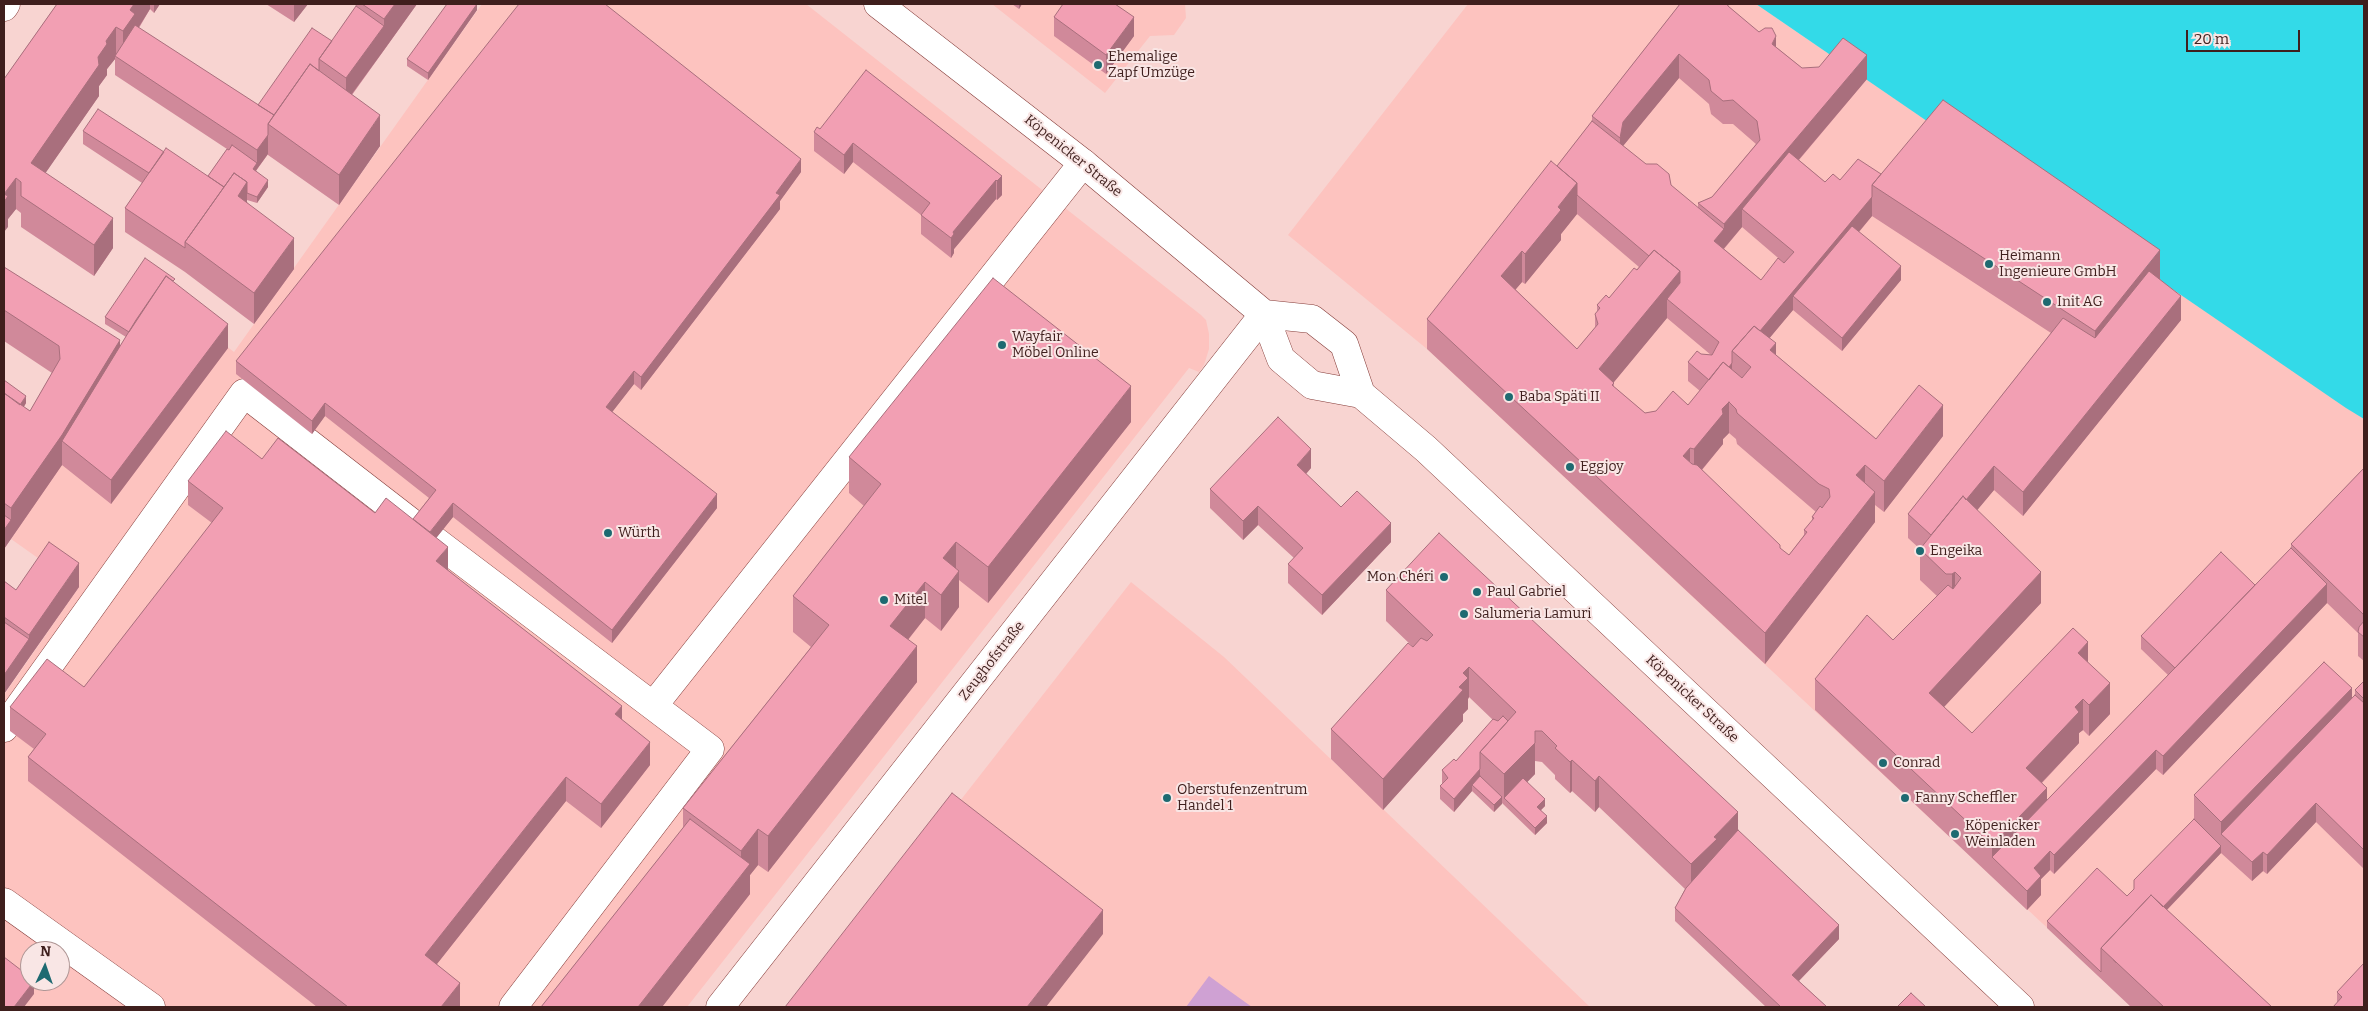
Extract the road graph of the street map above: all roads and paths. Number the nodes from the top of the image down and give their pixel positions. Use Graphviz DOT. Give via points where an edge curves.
graph roads {
  1 [pos="6,4"];
  2 [pos="878,4"];
  3 [pos="4,7"];
  4 [pos="1083,163"];
  5 [pos="1264,314"];
  6 [pos="1361,394"];
  7 [pos="652,706"];
  8 [pos="4,728"];
  9 [pos="4,902"];
  10 [pos="151,1007"];
  11 [pos="513,1007"];
  12 [pos="720,1007"];
  13 [pos="2020,1007"];
  1 -- 3 [label="main road"];
  2 -- 4 [label="main road, Köpenicker Straße"];
  4 -- 5 [label="main road, Köpenicker Straße"];
  4 -- 7 [label="main road"];
  5 -- 6 [label="main road, Köpenicker Straße" via="1281,359 1312,385"];
  5 -- 6 [label="main road" via="1312,319 1344,344"];
  5 -- 12 [label="main road, Zeughofstraße"];
  6 -- 13 [label="main road, Köpenicker Straße" via="1426,449"];
  7 -- 8 [label="main road" via="244,393"];
  7 -- 11 [label="main road" via="710,749"];
  9 -- 10 [label="main road"];
}
